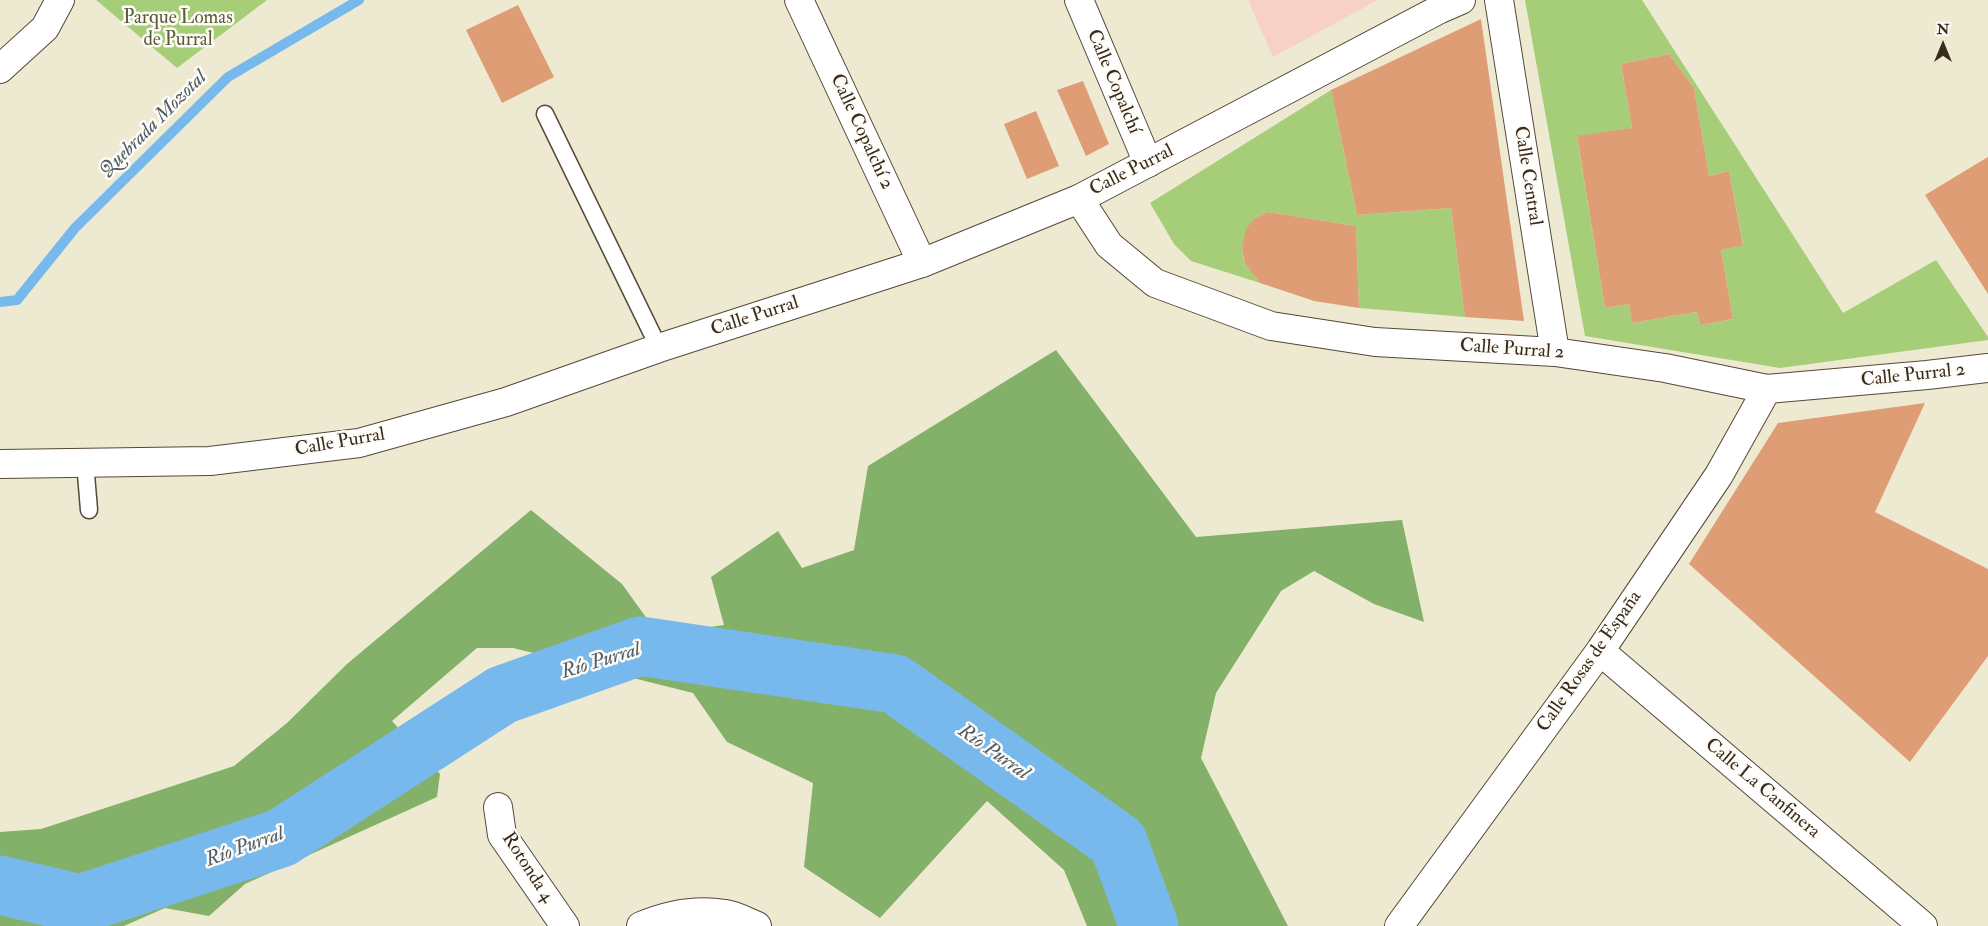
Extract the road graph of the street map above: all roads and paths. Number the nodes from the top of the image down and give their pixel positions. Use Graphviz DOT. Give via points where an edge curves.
graph roads {
  1 [pos="60,0"];
  2 [pos="799,0"];
  3 [pos="1079,0"];
  4 [pos="1462,0"];
  5 [pos="1498,0"];
  6 [pos="0,69"];
  7 [pos="545,114"];
  8 [pos="1148,163"];
  9 [pos="1078,199"];
  10 [pos="922,263"];
  11 [pos="659,348"];
  12 [pos="1555,352"];
  13 [pos="1988,368"];
  14 [pos="1767,389"];
  15 [pos="85,462"];
  16 [pos="0,464"];
  17 [pos="89,510"];
  18 [pos="1600,651"];
  19 [pos="498,807"];
  20 [pos="565,926"];
  21 [pos="641,926"];
  22 [pos="757,926"];
  23 [pos="1399,926"];
  24 [pos="1923,926"];
  1 -- 6 [label="street" via="45,28"];
  2 -- 10 [label="street, Calle Copalchí 2"];
  3 -- 8 [label="street, Calle Copalchí"];
  4 -- 8 [label="street, Calle Purral"];
  5 -- 12 [label="street, Calle Central"];
  7 -- 11 [label="lane"];
  8 -- 9 [label="street, Calle Purral"];
  9 -- 10 [label="street, Calle Purral"];
  9 -- 12 [label="street, Calle Purral 2" via="1109,245 1154,283 1271,326 1376,342"];
  10 -- 11 [label="street, Calle Purral"];
  11 -- 15 [label="street, Calle Purral" via="506,402 359,444 210,461"];
  12 -- 14 [label="street, Calle Purral 2" via="1665,368"];
  13 -- 14 [label="street, Calle Purral 2"];
  14 -- 18 [label="street, Calle Rosas de España" via="1719,475"];
  15 -- 16 [label="street, Calle Purral"];
  15 -- 17 [label="lane"];
  18 -- 23 [label="street, Calle Rosas de España"];
  18 -- 24 [label="street, Calle La Canfinera"];
  19 -- 20 [label="street, Rotonda 4" via="502,835"];
  21 -- 22 [label="street" via="658,919 704,912 726,914"];
}
